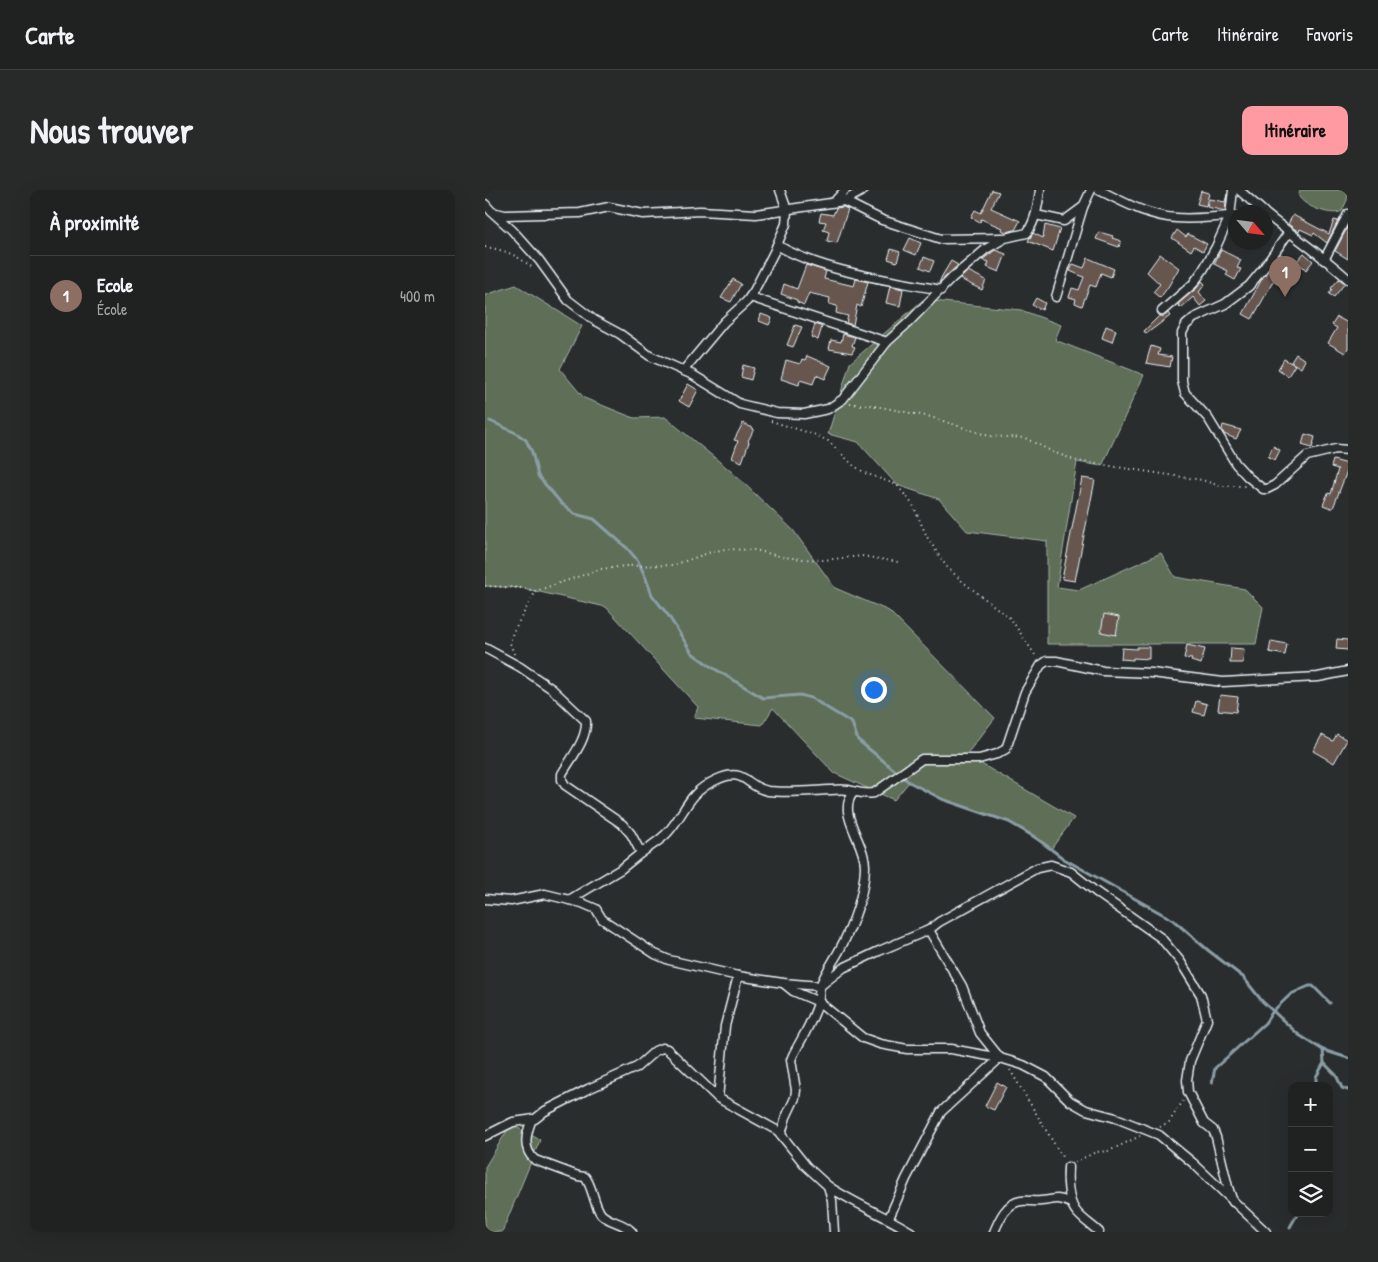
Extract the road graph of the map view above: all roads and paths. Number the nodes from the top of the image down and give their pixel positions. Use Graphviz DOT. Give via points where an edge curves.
graph roads {
  1 [pos="779,190"];
  2 [pos="845,190"];
  3 [pos="864,190"];
  4 [pos="1040,190"];
  5 [pos="1091,190"];
  6 [pos="1099,190"];
  7 [pos="1233,190"];
  8 [pos="1239,190"];
  9 [pos="844,201"];
  10 [pos="835,202"];
  11 [pos="485,204"];
  12 [pos="1233,205"];
  13 [pos="1256,205"];
  14 [pos="1083,206"];
  15 [pos="787,210"];
  16 [pos="492,212"];
  17 [pos="1036,214"];
  18 [pos="1348,214"];
  19 [pos="1228,216"];
  20 [pos="1273,219"];
  21 [pos="1273,224"];
  22 [pos="1228,225"];
  23 [pos="1286,230"];
  24 [pos="1005,238"];
  25 [pos="777,245"];
  26 [pos="485,247"];
  27 [pos="1324,260"];
  28 [pos="537,271"];
  29 [pos="1348,279"];
  30 [pos="941,290"];
  31 [pos="750,297"];
  32 [pos="1056,297"];
  33 [pos="1162,311"];
  34 [pos="887,342"];
  35 [pos="683,371"];
  36 [pos="843,405"];
  37 [pos="771,421"];
  38 [pos="1348,450"];
  39 [pos="1259,486"];
  40 [pos="897,562"];
  41 [pos="485,586"];
  42 [pos="536,591"];
  43 [pos="485,648"];
  44 [pos="1041,664"];
  45 [pos="520,667"];
  46 [pos="1348,671"];
  47 [pos="854,792"];
  48 [pos="641,853"];
  49 [pos="485,900"];
  50 [pos="569,900"];
  51 [pos="929,930"];
  52 [pos="738,976"];
  53 [pos="783,983"];
  54 [pos="820,986"];
  55 [pos="819,1002"];
  56 [pos="1000,1058"];
  57 [pos="1188,1092"];
  58 [pos="718,1098"];
  59 [pos="532,1120"];
  60 [pos="1151,1131"];
  61 [pos="781,1134"];
  62 [pos="485,1136"];
  63 [pos="1068,1168"];
  64 [pos="828,1186"];
  65 [pos="1071,1202"];
  66 [pos="1233,1202"];
  67 [pos="889,1218"];
  68 [pos="1262,1230"];
  69 [pos="631,1232"];
  70 [pos="834,1232"];
  71 [pos="911,1232"];
  72 [pos="994,1232"];
  73 [pos="1099,1232"];
  1 -- 15 [label="street"];
  2 -- 10 [label="street"];
  3 -- 9 [label="street"];
  4 -- 17 [label="street"];
  5 -- 14 [label="street"];
  6 -- 19 [label="street" via="1159,215 1177,218"];
  7 -- 12 [label="street"];
  8 -- 13 [label="street"];
  9 -- 10 [label="street"];
  9 -- 24 [label="street" via="882,220 941,239"];
  10 -- 15 [label="street"];
  11 -- 16 [label="street"];
  14 -- 17 [label="street" via="1064,221"];
  14 -- 32 [label="street"];
  15 -- 16 [label="street" via="756,214 700,211 643,214 609,207 543,215"];
  15 -- 25 [label="street" via="786,224"];
  16 -- 35 [label="street" via="539,260 568,300 650,356"];
  17 -- 24 [label="street" via="1027,233"];
  18 -- 27 [label="street"];
  20 -- 23 [label="street"];
  21 -- 23 [label="street"];
  22 -- 33 [label="street" via="1193,284"];
  23 -- 27 [label="street"];
  23 -- 39 [label="street" via="1249,286 1225,304 1189,320 1182,333 1185,392 1208,418 1236,464"];
  24 -- 30 [label="street" via="986,249"];
  25 -- 30 [label="street" via="803,259 829,267"];
  25 -- 31 [label="street"];
  26 -- 28 [label="path" via="515,255"];
  27 -- 29 [label="street"];
  30 -- 34 [label="street"];
  31 -- 34 [label="street"];
  31 -- 35 [label="street"];
  34 -- 35 [label="street" via="843,399 828,409 804,414 777,413 740,404"];
  36 -- 39 [label="path" via="870,405 931,417 989,436 1025,438 1077,461 1202,480 1220,486"];
  37 -- 44 [label="path" via="828,441 865,473 897,485 913,505 927,537 946,566 1011,619"];
  38 -- 39 [label="street" via="1336,449 1307,456 1275,485 1267,490"];
  40 -- 42 [label="path" via="862,556 823,560 783,557 755,550 725,549 674,565 601,569"];
  41 -- 42 [label="path"];
  42 -- 45 [label="path" via="510,643"];
  43 -- 45 [label="street"];
  44 -- 46 [label="street" via="1055,661 1103,671 1223,682 1318,677"];
  44 -- 47 [label="street" via="1025,692 1006,749 979,759 926,758 874,793"];
  45 -- 48 [label="street" via="552,689 587,721 584,737 562,774 562,780 622,824"];
  47 -- 48 [label="street" via="765,790 743,777 726,776 700,789 669,831"];
  47 -- 54 [label="street" via="847,806 863,854 864,878 856,914"];
  48 -- 50 [label="street"];
  49 -- 50 [label="street" via="511,901 545,894"];
  50 -- 52 [label="street" via="596,909 602,919 655,954"];
  51 -- 54 [label="street" via="843,968"];
  51 -- 56 [label="street" via="962,986 980,1033"];
  51 -- 57 [label="street" via="1037,868 1051,865 1071,872 1161,938 1201,995 1207,1020 1190,1061"];
  52 -- 53 [label="street"];
  52 -- 58 [label="street" via="725,1026"];
  53 -- 54 [label="street"];
  53 -- 55 [label="street"];
  54 -- 55 [label="street"];
  55 -- 56 [label="street" via="863,1038 881,1044 907,1049 951,1049"];
  55 -- 61 [label="street" via="791,1060 795,1098"];
  56 -- 60 [label="street" via="1046,1077 1086,1110"];
  56 -- 63 [label="path" via="1011,1071"];
  56 -- 67 [label="street" via="941,1112"];
  57 -- 60 [label="path" via="1169,1122"];
  57 -- 66 [label="street" via="1216,1137"];
  58 -- 59 [label="street" via="667,1049 661,1048 637,1067"];
  58 -- 61 [label="street"];
  59 -- 62 [label="street" via="513,1122"];
  59 -- 69 [label="street" via="526,1136 529,1155 585,1177 601,1213"];
  60 -- 63 [label="path" via="1109,1151 1096,1152"];
  60 -- 66 [label="street" via="1193,1163"];
  61 -- 64 [label="street" via="806,1166"];
  63 -- 65 [label="street"];
  64 -- 67 [label="street" via="855,1203"];
  64 -- 70 [label="street"];
  65 -- 72 [label="street" via="1055,1197 1045,1201 1014,1203 1006,1209"];
  65 -- 73 [label="street"];
  66 -- 68 [label="street"];
  67 -- 71 [label="street"];
}
